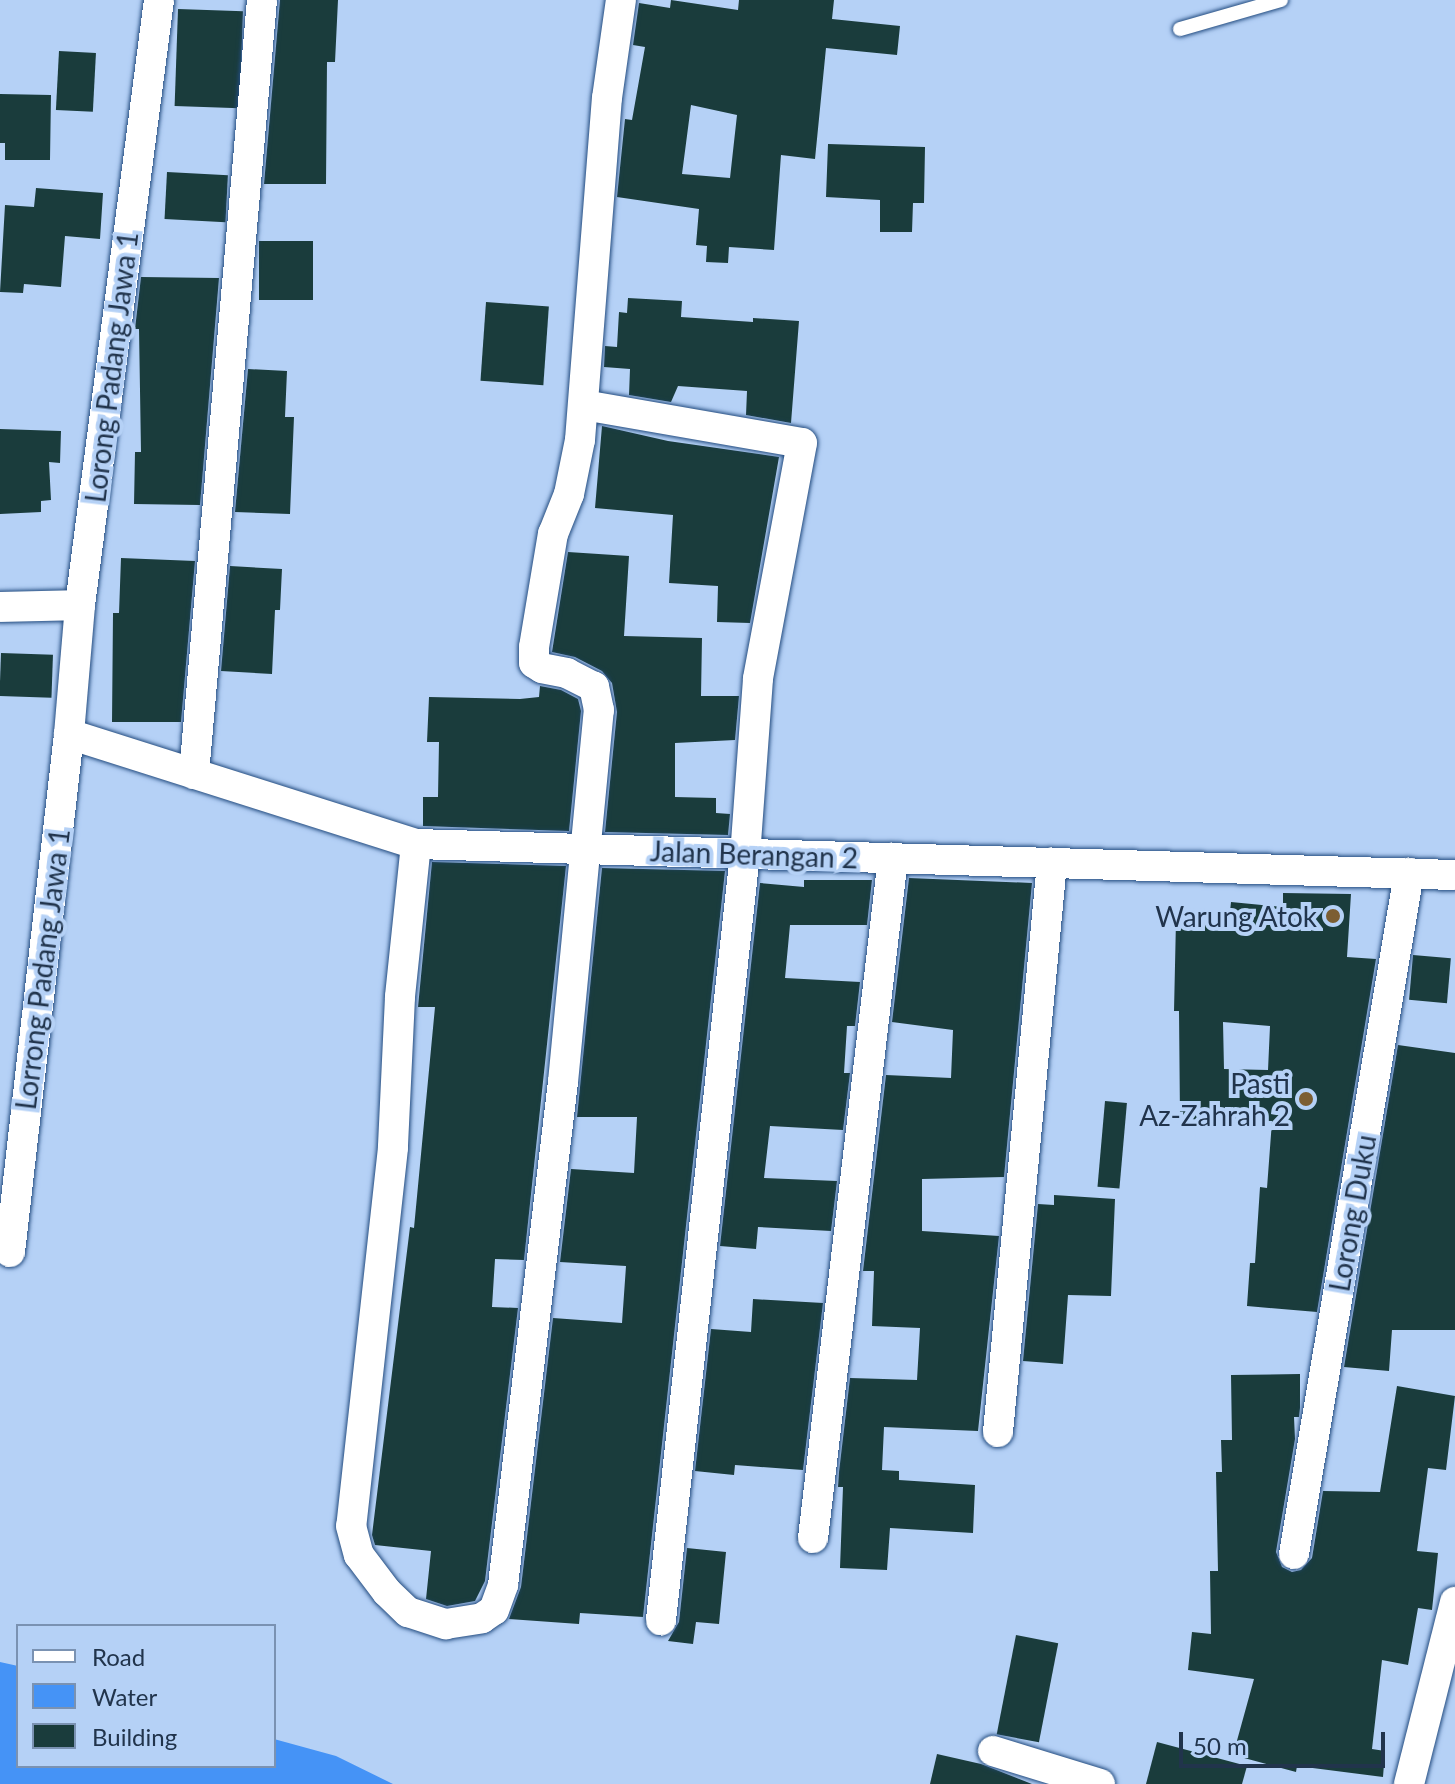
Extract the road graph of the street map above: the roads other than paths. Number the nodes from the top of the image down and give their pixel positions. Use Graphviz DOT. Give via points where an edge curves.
graph roads {
  1 [pos="159,0"];
  2 [pos="262,0"];
  3 [pos="621,0"];
  4 [pos="1281,0"];
  5 [pos="1180,29"];
  6 [pos="584,405"];
  7 [pos="80,605"];
  8 [pos="0,607"];
  9 [pos="69,734"];
  10 [pos="194,774"];
  11 [pos="416,844"];
  12 [pos="584,849"];
  13 [pos="745,854"];
  14 [pos="893,858"];
  15 [pos="1052,863"];
  16 [pos="1409,873"];
  17 [pos="1455,875"];
  18 [pos="10,1252"];
  19 [pos="998,1432"];
  20 [pos="813,1538"];
  21 [pos="1294,1554"];
  22 [pos="1455,1602"];
  23 [pos="661,1620"];
  24 [pos="993,1751"];
  25 [pos="1100,1784"];
  26 [pos="1409,1784"];
  1 -- 7 [label="street, Lorong Padang Jawa 1"];
  2 -- 10 [label="street"];
  3 -- 6 [label="street" via="607,98"];
  4 -- 5 [label="lane"];
  6 -- 12 [label="street" via="575,472 553,534 534,647 534,663 594,687 599,710"];
  6 -- 13 [label="street" via="802,443 758,679"];
  7 -- 8 [label="street"];
  7 -- 9 [label="street, Lorong Padang Jawa 1"];
  9 -- 10 [label="street, Jalan Berangan 2"];
  9 -- 18 [label="street, Lorrong Padang Jawa 1"];
  10 -- 11 [label="street, Jalan Berangan 2"];
  11 -- 12 [label="street, Jalan Berangan 2"];
  11 -- 12 [label="street" via="400,997 393,1148 351,1526 359,1555 387,1592 408,1612 446,1624 482,1618 494,1610 503,1585 563,1082"];
  12 -- 13 [label="street, Jalan Berangan 2"];
  13 -- 14 [label="street, Jalan Berangan 2"];
  13 -- 23 [label="street"];
  14 -- 15 [label="street, Jalan Berangan 2"];
  14 -- 20 [label="street"];
  15 -- 16 [label="street, Jalan Berangan 2"];
  15 -- 19 [label="street"];
  16 -- 17 [label="street, Jalan Berangan 2"];
  16 -- 21 [label="street, Lorong Duku"];
  22 -- 26 [label="street"];
  24 -- 25 [label="street"];
}
